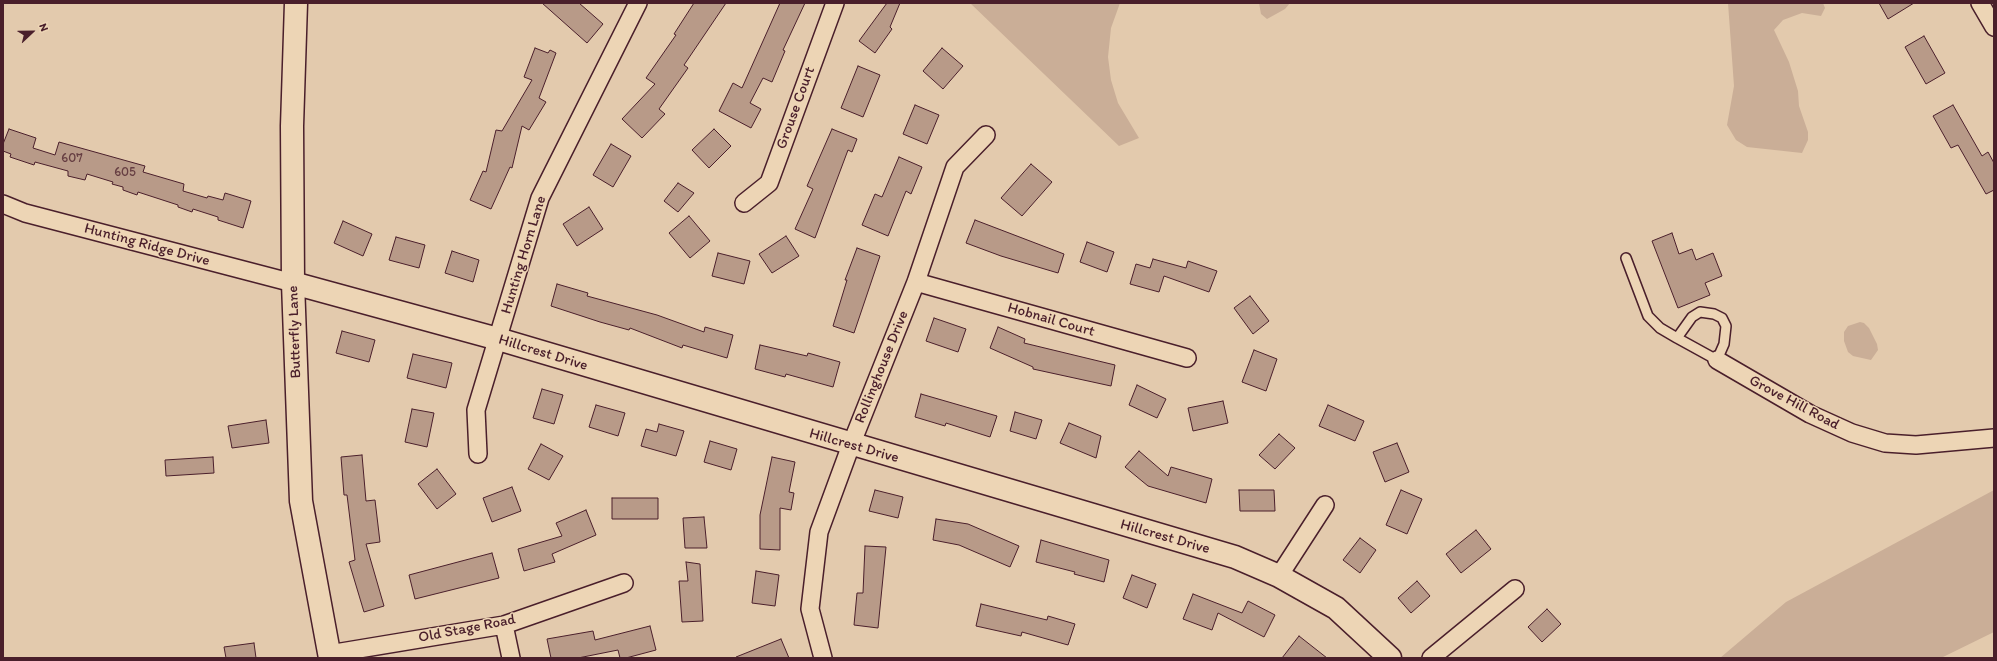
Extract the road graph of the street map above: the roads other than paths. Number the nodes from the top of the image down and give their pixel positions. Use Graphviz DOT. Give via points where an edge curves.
graph roads {
  1 [pos="296,3"];
  2 [pos="638,3"];
  3 [pos="835,3"];
  4 [pos="1980,3"];
  5 [pos="1994,27"];
  6 [pos="986,135"];
  7 [pos="744,203"];
  8 [pos="3,204"];
  9 [pos="1626,258"];
  10 [pos="916,282"];
  11 [pos="293,283"];
  12 [pos="1677,338"];
  13 [pos="498,340"];
  14 [pos="1186,358"];
  15 [pos="1717,360"];
  16 [pos="1994,438"];
  17 [pos="851,445"];
  18 [pos="478,454"];
  19 [pos="1325,505"];
  20 [pos="1279,576"];
  21 [pos="624,583"];
  22 [pos="1515,589"];
  23 [pos="504,625"];
  24 [pos="329,656"];
  25 [pos="512,658"];
  26 [pos="823,658"];
  27 [pos="1390,658"];
  28 [pos="1431,658"];
  1 -- 11 [label="street, Butterfly Lane" via="292,126"];
  2 -- 13 [label="street, Hunting Horn Lane" via="540,198"];
  3 -- 7 [label="street, Grouse Court" via="768,183"];
  4 -- 5 [label="street"];
  6 -- 10 [label="street, Rollinghouse Drive" via="955,167"];
  8 -- 11 [label="street, Hunting Ridge Drive" via="25,213"];
  9 -- 12 [label="lane" via="1648,316 1660,328"];
  10 -- 14 [label="street, Hobnail Court"];
  10 -- 17 [label="street, Rollinghouse Drive"];
  11 -- 13 [label="street, Hillcrest Drive"];
  11 -- 24 [label="street, Butterfly Lane" via="301,501"];
  12 -- 15 [label="lane"];
  12 -- 15 [label="lane" via="1692,316 1700,312 1708,312 1722,318 1726,326 1726,336"];
  13 -- 17 [label="street, Hillcrest Drive"];
  13 -- 18 [label="street, Hunting Horn Lane" via="476,410"];
  15 -- 16 [label="street, Grove Hill Road" via="1810,414 1852,433 1878,441 1916,444"];
  17 -- 20 [label="street, Hillcrest Drive" via="1235,557"];
  17 -- 26 [label="street, Rollinghouse Drive" via="819,532 810,609"];
  19 -- 20 [label="street"];
  20 -- 27 [label="street, Hillcrest Drive" via="1336,608"];
  21 -- 23 [label="street, Old Stage Road"];
  22 -- 28 [label="street"];
  23 -- 24 [label="street, Old Stage Road"];
  23 -- 25 [label="street"];
}
